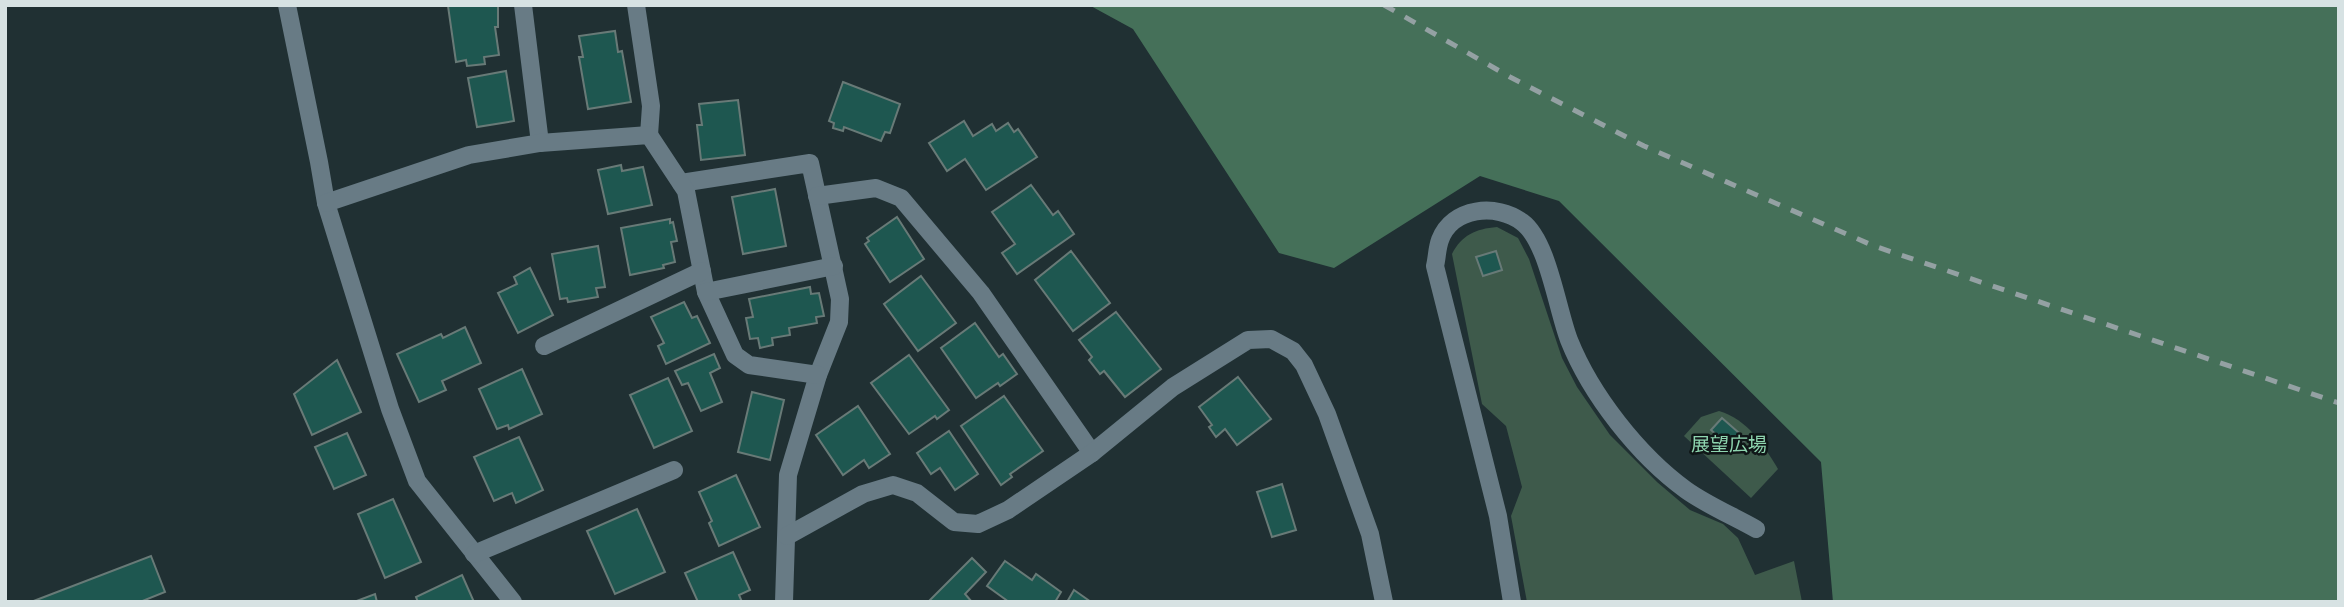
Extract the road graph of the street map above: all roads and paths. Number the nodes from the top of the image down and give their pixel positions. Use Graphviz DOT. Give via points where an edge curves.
graph roads {
  1 [pos="288,5"];
  2 [pos="523,5"];
  3 [pos="636,5"];
  4 [pos="649,135"];
  5 [pos="540,143"];
  6 [pos="681,183"];
  7 [pos="817,196"];
  8 [pos="326,203"];
  9 [pos="834,266"];
  10 [pos="702,271"];
  11 [pos="706,292"];
  12 [pos="544,346"];
  13 [pos="818,375"];
  14 [pos="1092,453"];
  15 [pos="674,470"];
  16 [pos="1756,528"];
  17 [pos="787,536"];
  18 [pos="474,554"];
  19 [pos="513,602"];
  20 [pos="784,602"];
  21 [pos="1384,602"];
  22 [pos="1511,602"];
  1 -- 8 [label="street"];
  2 -- 5 [label="street"];
  3 -- 4 [label="street" via="651,106"];
  4 -- 5 [label="street"];
  4 -- 6 [label="street"];
  5 -- 8 [label="street" via="469,155"];
  6 -- 7 [label="street" via="810,163"];
  6 -- 10 [label="street"];
  7 -- 9 [label="street"];
  7 -- 14 [label="street" via="876,188 901,198 981,293"];
  8 -- 18 [label="street" via="417,481"];
  9 -- 11 [label="street"];
  9 -- 13 [label="street" via="839,322"];
  10 -- 11 [label="street"];
  10 -- 12 [label="street"];
  11 -- 13 [label="street" via="735,355 749,365"];
  13 -- 17 [label="street" via="788,475"];
  14 -- 17 [label="street" via="1009,510 978,524 954,522 917,493 893,485 863,494"];
  14 -- 21 [label="street" via="1173,387 1248,340 1271,339 1293,351 1304,365 1327,414 1370,534"];
  15 -- 18 [label="street"];
  16 -- 22 [label="street" via="1686,490 1614,419 1569,340 1540,246 1523,223 1500,211 1475,211 1454,221 1440,238 1435,266 1498,516"];
  17 -- 20 [label="street"];
  18 -- 19 [label="street"];
}
